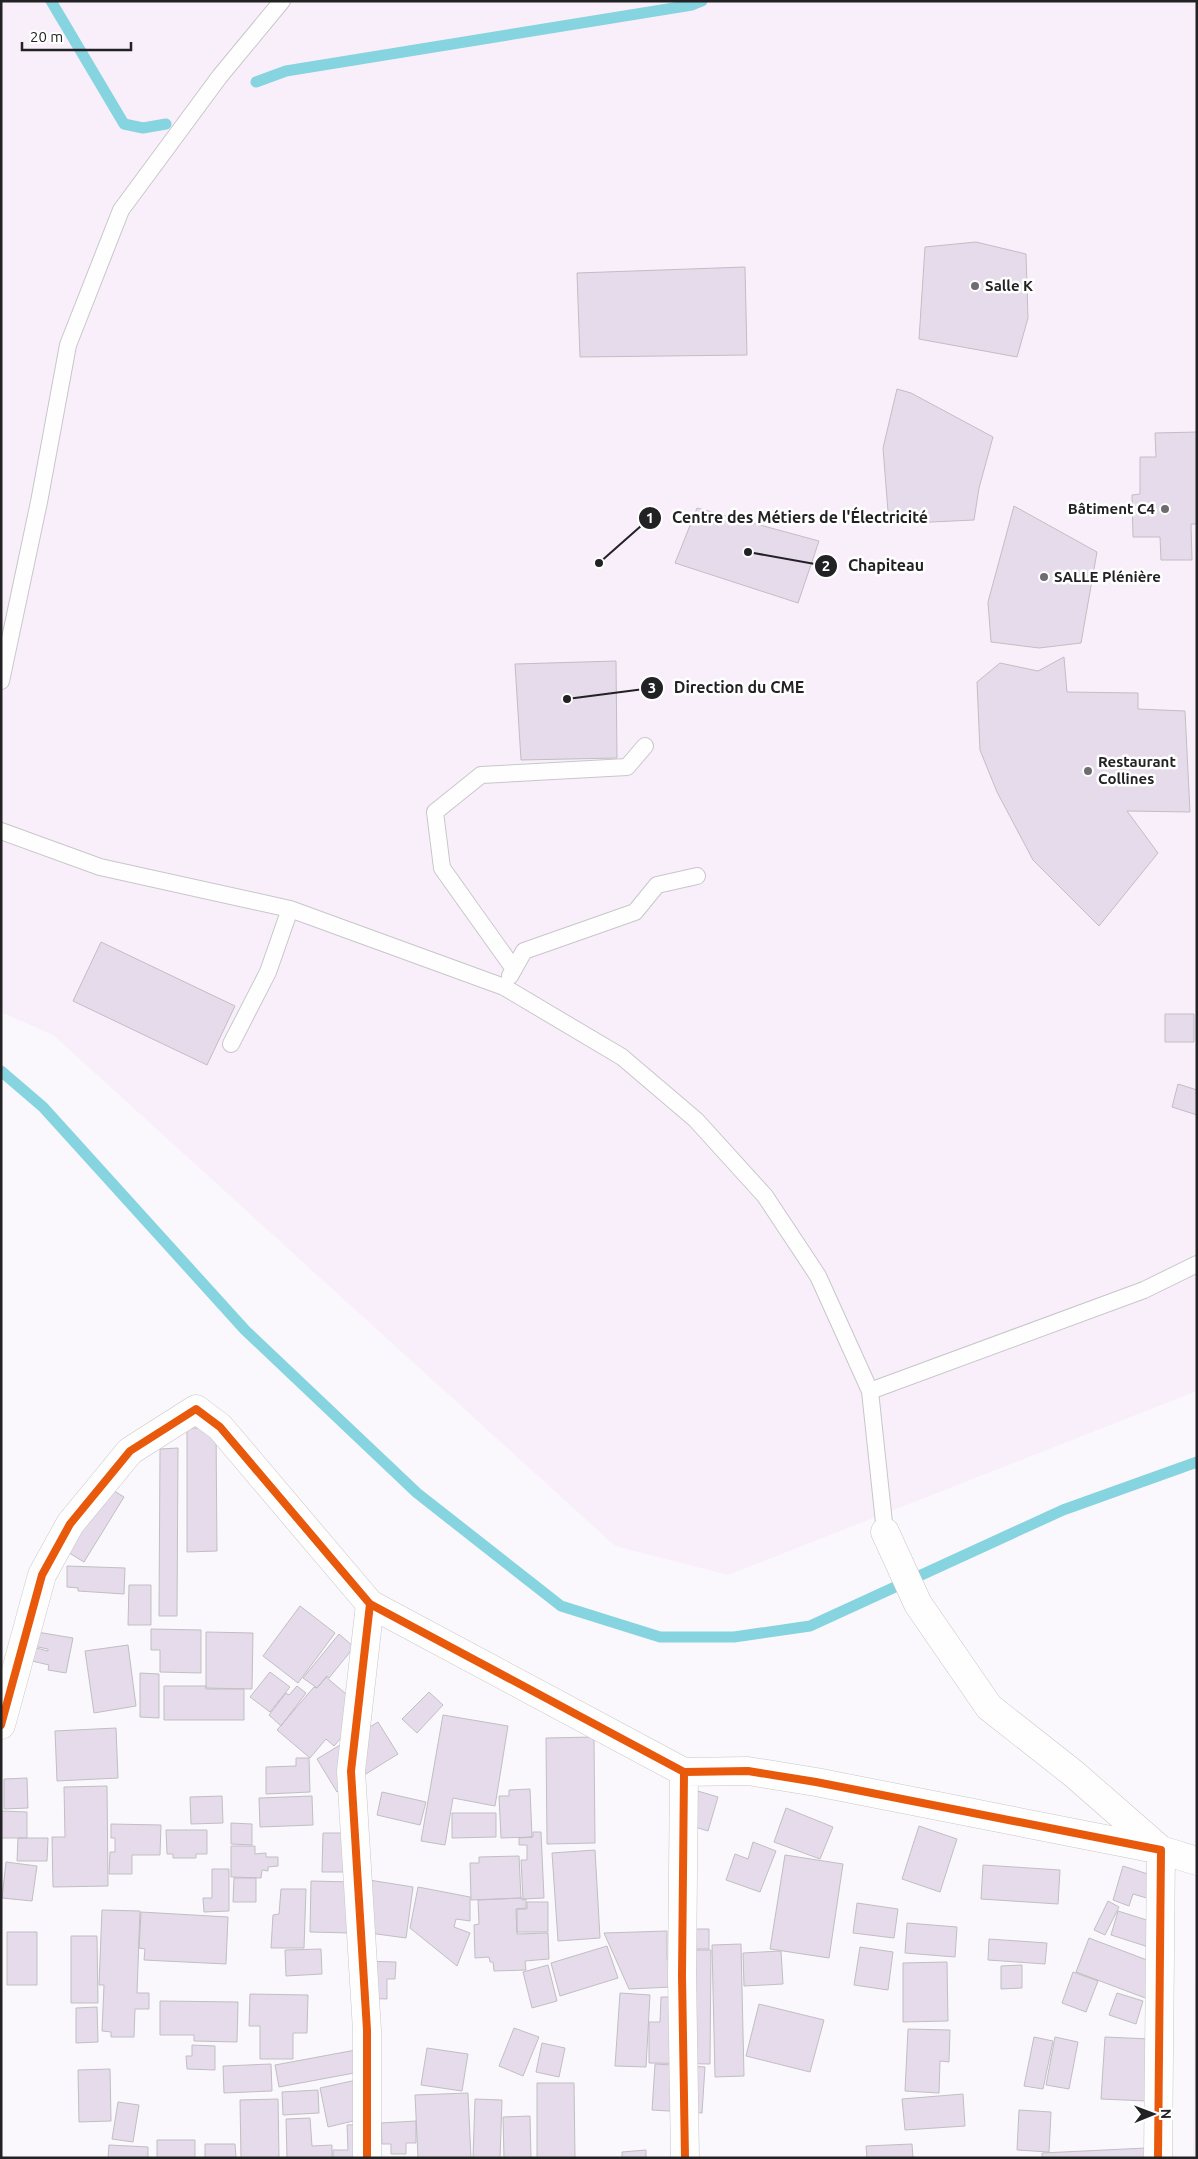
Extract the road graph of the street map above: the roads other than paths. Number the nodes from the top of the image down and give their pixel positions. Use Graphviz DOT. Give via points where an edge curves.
graph roads {
  1 [pos="282,1"];
  2 [pos="1,681"];
  3 [pos="645,746"];
  4 [pos="1,831"];
  5 [pos="697,876"];
  6 [pos="290,909"];
  7 [pos="514,968"];
  8 [pos="504,987"];
  9 [pos="231,1044"];
  10 [pos="1197,1264"];
  11 [pos="870,1390"];
  12 [pos="885,1532"];
  13 [pos="370,1604"];
  14 [pos="1,1725"];
  15 [pos="684,1772"];
  16 [pos="1161,1850"];
  17 [pos="1197,1861"];
  18 [pos="367,2158"];
  19 [pos="684,2158"];
  20 [pos="1158,2158"];
  1 -- 2 [label="lane" via="220,76 120,210 68,345"];
  3 -- 7 [label="lane" via="626,768 481,775 435,812 442,868"];
  4 -- 6 [label="lane" via="100,868"];
  5 -- 7 [label="lane" via="657,885 635,912 524,952"];
  6 -- 8 [label="lane"];
  6 -- 9 [label="lane" via="268,972"];
  7 -- 8 [label="lane"];
  8 -- 11 [label="lane" via="622,1057 696,1120 759,1189 818,1276"];
  10 -- 11 [label="lane" via="1144,1290"];
  11 -- 12 [label="lane"];
  12 -- 16 [label="street" via="918,1604 988,1707 1074,1774"];
  13 -- 14 [label="street" via="220,1427 196,1409 130,1451 70,1524 42,1575"];
  13 -- 15 [label="street"];
  13 -- 18 [label="street" via="351,1771 366,2030"];
  15 -- 16 [label="street" via="748,1771 816,1782"];
  15 -- 19 [label="street"];
  16 -- 17 [label="street"];
  16 -- 20 [label="street"];
}
